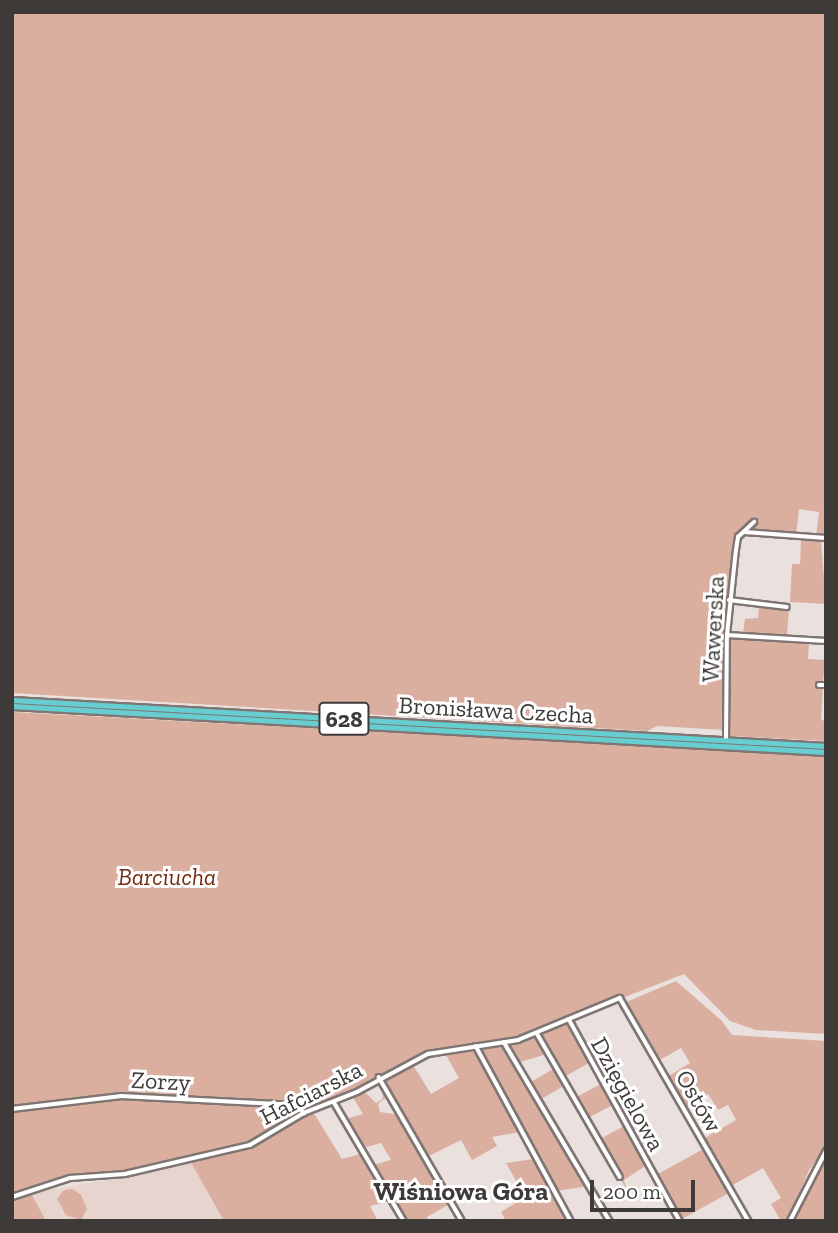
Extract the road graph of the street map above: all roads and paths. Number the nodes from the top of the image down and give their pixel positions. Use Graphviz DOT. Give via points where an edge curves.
graph roads {
  1 [pos="754,522"];
  2 [pos="743,533"];
  3 [pos="826,538"];
  4 [pos="729,600"];
  5 [pos="787,607"];
  6 [pos="727,635"];
  7 [pos="826,641"];
  8 [pos="819,685"];
  9 [pos="826,685"];
  10 [pos="12,700"];
  11 [pos="12,706"];
  12 [pos="726,743"];
  13 [pos="826,746"];
  14 [pos="826,752"];
  15 [pos="621,998"];
  16 [pos="569,1019"];
  17 [pos="537,1033"];
  18 [pos="504,1042"];
  19 [pos="475,1046"];
  20 [pos="379,1077"];
  21 [pos="334,1102"];
  22 [pos="12,1109"];
  23 [pos="304,1112"];
  24 [pos="826,1151"];
  25 [pos="620,1177"];
  26 [pos="12,1197"];
  27 [pos="404,1221"];
  28 [pos="462,1221"];
  29 [pos="571,1221"];
  30 [pos="610,1221"];
  31 [pos="680,1221"];
  32 [pos="749,1221"];
  33 [pos="790,1221"];
  1 -- 2 [label="street, Wawerska"];
  2 -- 3 [label="street"];
  2 -- 4 [label="street, Wawerska" via="737,542"];
  4 -- 5 [label="street"];
  4 -- 6 [label="street, Wawerska"];
  6 -- 7 [label="street"];
  6 -- 12 [label="street, Wawerska"];
  8 -- 9 [label="street"];
  10 -- 12 [label="main road, Bronisława Czecha / 628"];
  11 -- 12 [label="main road, Bronisława Czecha / 628"];
  12 -- 13 [label="main road, 628"];
  12 -- 14 [label="main road, 628"];
  15 -- 16 [label="street, Hafciarska"];
  15 -- 32 [label="street, Ostów"];
  16 -- 17 [label="street, Hafciarska"];
  16 -- 31 [label="street, Dzięgielowa"];
  17 -- 18 [label="street, Hafciarska"];
  17 -- 25 [label="street"];
  18 -- 19 [label="street, Hafciarska"];
  18 -- 30 [label="street"];
  19 -- 20 [label="street, Hafciarska" via="428,1054"];
  19 -- 29 [label="street"];
  20 -- 21 [label="street, Hafciarska"];
  20 -- 28 [label="street"];
  21 -- 23 [label="street, Hafciarska"];
  21 -- 27 [label="street"];
  22 -- 23 [label="street, Zorzy" via="121,1097 296,1105"];
  23 -- 26 [label="street, Hafciarska" via="250,1145 125,1174 70,1178"];
  24 -- 33 [label="street"];
}
